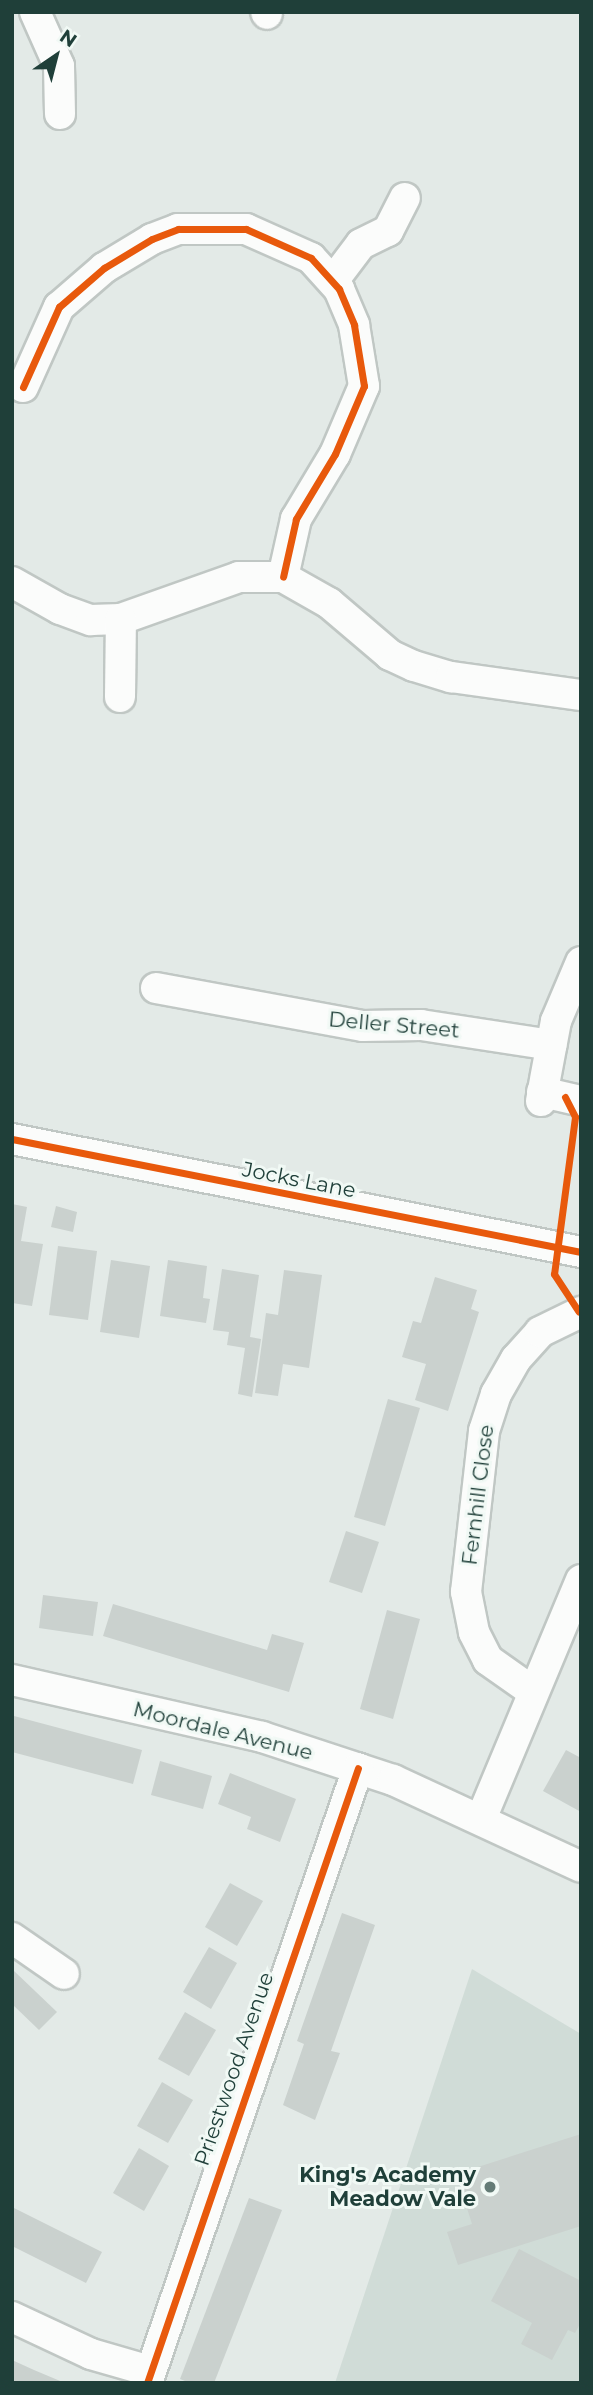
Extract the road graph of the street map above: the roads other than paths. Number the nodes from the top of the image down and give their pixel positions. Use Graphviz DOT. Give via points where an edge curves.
graph roads {
  1 [pos="35,12"];
  2 [pos="60,114"];
  3 [pos="405,198"];
  4 [pos="333,281"];
  5 [pos="23,387"];
  6 [pos="283,577"];
  7 [pos="12,582"];
  8 [pos="121,619"];
  9 [pos="581,695"];
  10 [pos="120,697"];
  11 [pos="581,962"];
  12 [pos="156,988"];
  13 [pos="551,1045"];
  14 [pos="581,1101"];
  15 [pos="12,1139"];
  16 [pos="581,1252"];
  17 [pos="581,1312"];
  18 [pos="581,1580"];
  19 [pos="12,1680"];
  20 [pos="532,1691"];
  21 [pos="358,1768"];
  22 [pos="481,1819"];
  23 [pos="581,1867"];
  24 [pos="12,1938"];
  25 [pos="64,1975"];
  26 [pos="12,2317"];
  27 [pos="149,2377"];
  1 -- 2 [label="street" via="59,66"];
  3 -- 4 [label="street" via="388,231 361,244"];
  4 -- 5 [label="street" via="311,258 272,237 246,229 178,229 123,254 59,307"];
  4 -- 6 [label="street" via="354,325 364,386 335,454 296,519"];
  6 -- 8 [label="street" via="239,577"];
  6 -- 9 [label="street" via="329,603 380,647 414,666 452,677"];
  7 -- 8 [label="street" via="60,609 91,620"];
  8 -- 10 [label="street"];
  11 -- 13 [label="street" via="564,994"];
  12 -- 13 [label="street, Deller Street" via="363,1026 421,1025"];
  13 -- 14 [label="street" via="542,1097"];
  15 -- 16 [label="street, Jocks Lane"];
  17 -- 20 [label="street, Fernhill Close" via="540,1332 516,1359 496,1394 484,1431 466,1592 474,1632 488,1660"];
  18 -- 20 [label="street"];
  19 -- 21 [label="street, Moordale Avenue" via="262,1737"];
  20 -- 22 [label="street"];
  21 -- 22 [label="street, Moordale Avenue"];
  21 -- 27 [label="street, Priestwood Avenue"];
  22 -- 23 [label="street, Moordale Avenue"];
  24 -- 25 [label="street"];
  26 -- 27 [label="street"];
}
